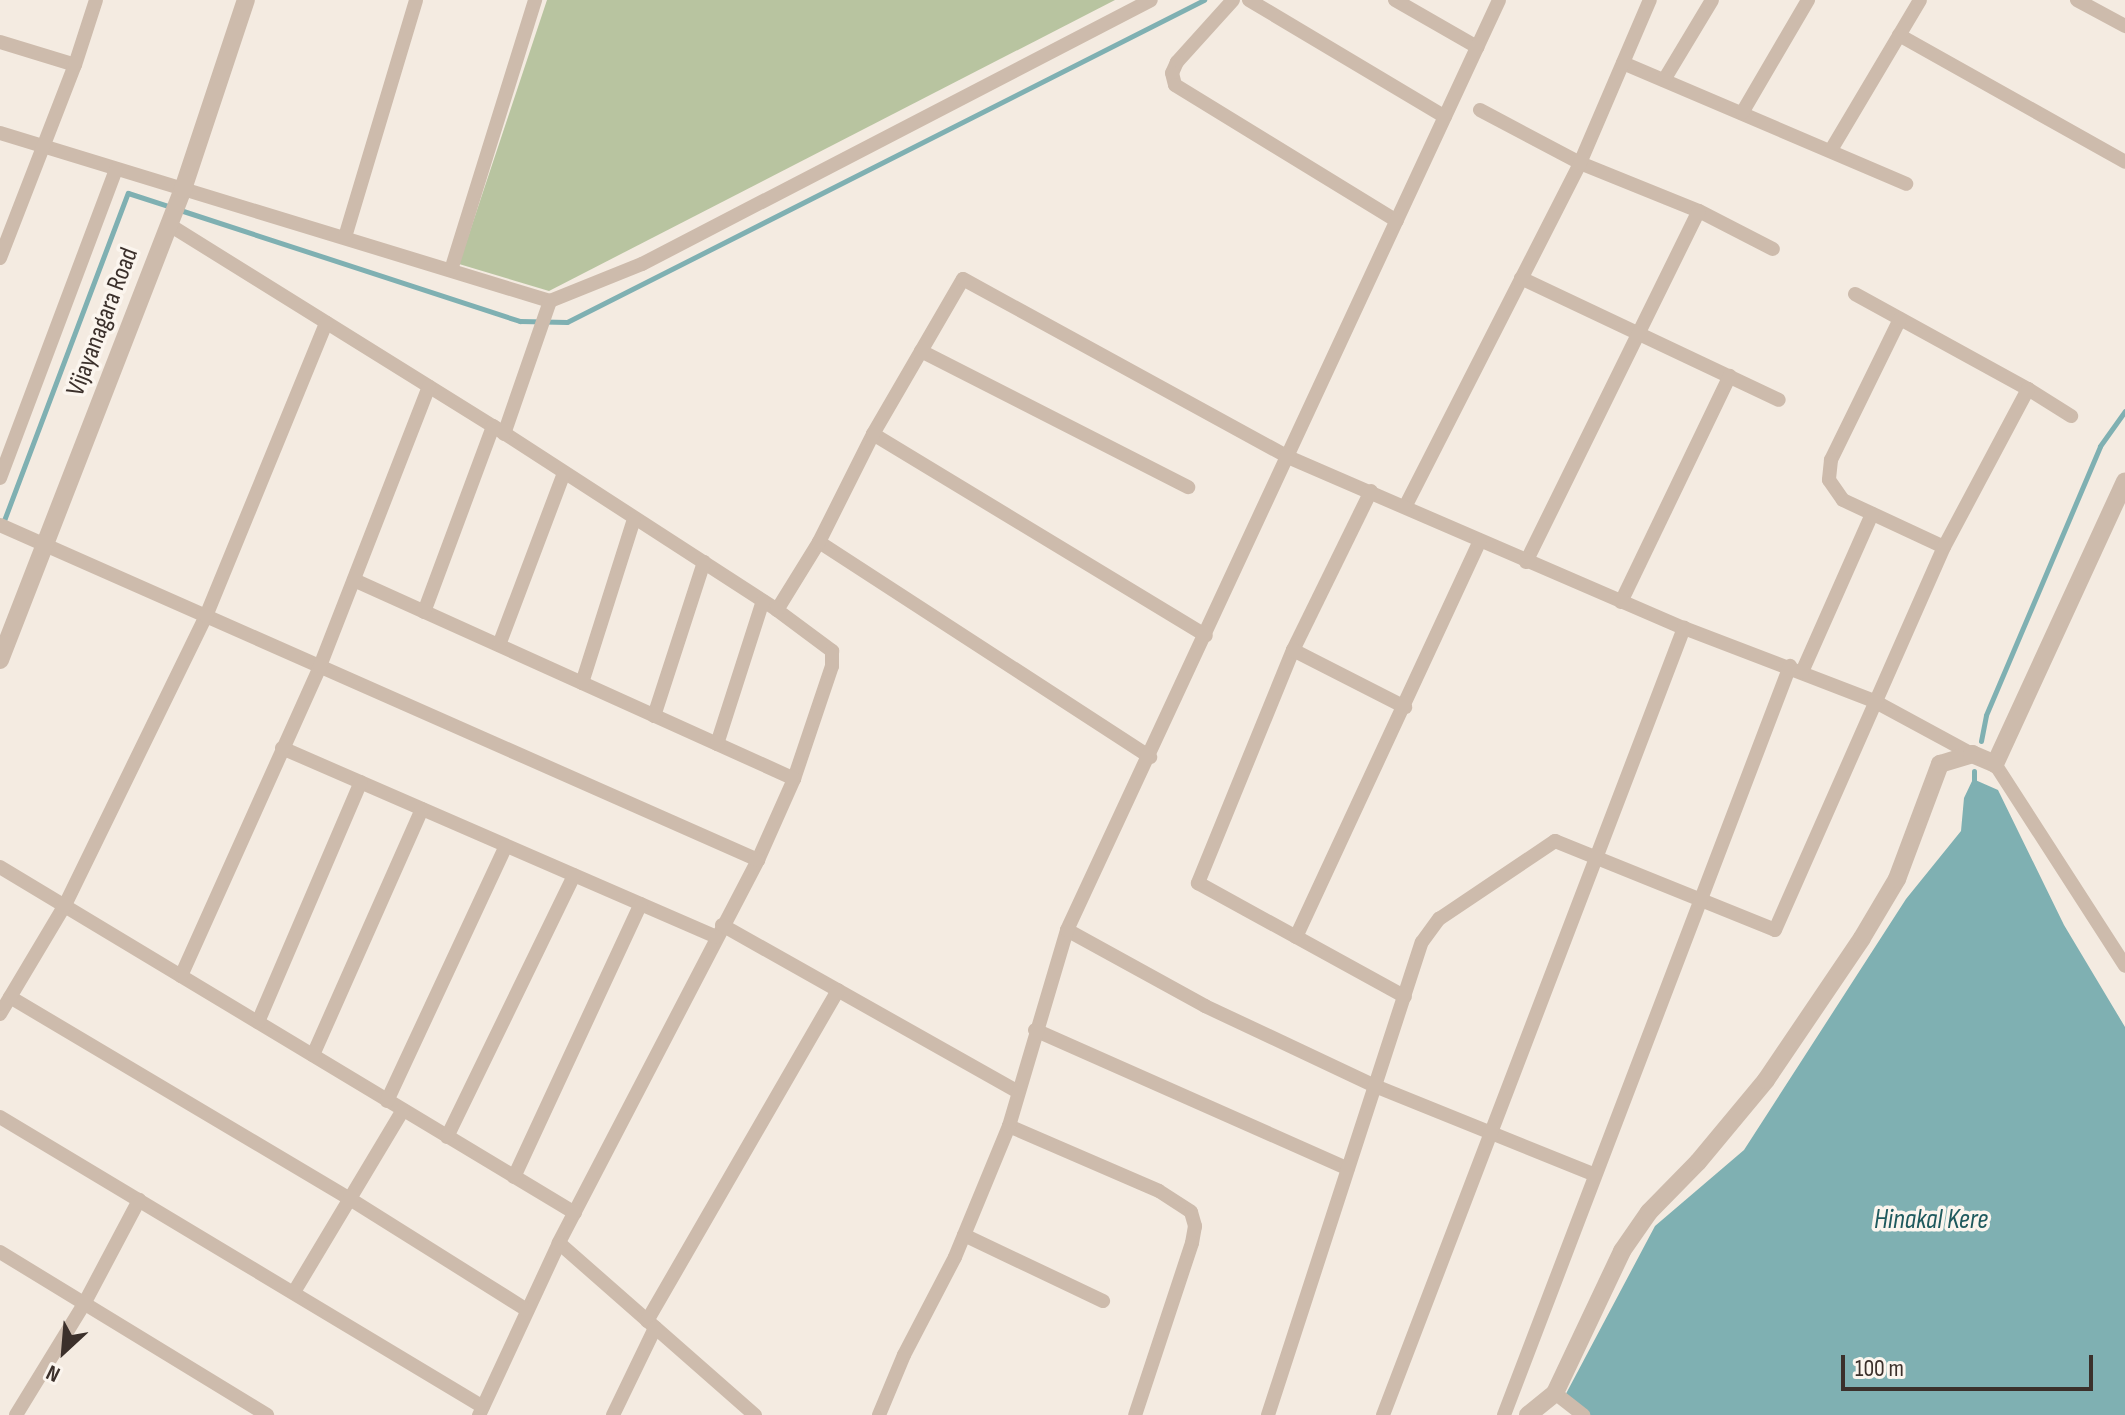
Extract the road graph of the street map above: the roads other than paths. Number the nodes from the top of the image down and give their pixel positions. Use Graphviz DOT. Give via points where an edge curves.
graph roads {
  1 [pos="96,0"];
  2 [pos="246,0"];
  3 [pos="416,0"];
  4 [pos="535,0"];
  5 [pos="1151,0"];
  6 [pos="1233,0"];
  7 [pos="1249,0"];
  8 [pos="1395,0"];
  9 [pos="1499,0"];
  10 [pos="1650,0"];
  11 [pos="1712,0"];
  12 [pos="1808,0"];
  13 [pos="1920,0"];
  14 [pos="2077,0"];
  15 [pos="2125,26"];
  16 [pos="1899,35"];
  17 [pos="0,42"];
  18 [pos="1477,47"];
  19 [pos="1623,63"];
  20 [pos="75,65"];
  21 [pos="1664,80"];
  22 [pos="1480,110"];
  23 [pos="1742,113"];
  24 [pos="1445,117"];
  25 [pos="0,133"];
  26 [pos="43,146"];
  27 [pos="1831,150"];
  28 [pos="2125,162"];
  29 [pos="1580,163"];
  30 [pos="116,169"];
  31 [pos="1906,184"];
  32 [pos="183,189"];
  33 [pos="1699,211"];
  34 [pos="1397,221"];
  35 [pos="168,224"];
  36 [pos="345,237"];
  37 [pos="1773,249"];
  38 [pos="0,258"];
  39 [pos="451,270"];
  40 [pos="1521,278"];
  41 [pos="1855,294"];
  42 [pos="550,301"];
  43 [pos="1900,319"];
  44 [pos="326,323"];
  45 [pos="1641,333"];
  46 [pos="921,351"];
  47 [pos="1730,376"];
  48 [pos="429,387"];
  49 [pos="2028,389"];
  50 [pos="1779,400"];
  51 [pos="2071,416"];
  52 [pos="498,430"];
  53 [pos="873,434"];
  54 [pos="1288,457"];
  55 [pos="564,473"];
  56 [pos="0,478"];
  57 [pos="2125,481"];
  58 [pos="1188,487"];
  59 [pos="1371,491"];
  60 [pos="1406,505"];
  61 [pos="1872,514"];
  62 [pos="634,519"];
  63 [pos="0,525"];
  64 [pos="1480,541"];
  65 [pos="819,542"];
  66 [pos="48,544"];
  67 [pos="1944,547"];
  68 [pos="704,562"];
  69 [pos="1526,562"];
  70 [pos="354,580"];
  71 [pos="763,601"];
  72 [pos="1621,602"];
  73 [pos="777,610"];
  74 [pos="424,612"];
  75 [pos="206,616"];
  76 [pos="1684,628"];
  77 [pos="1206,636"];
  78 [pos="499,645"];
  79 [pos="1293,650"];
  80 [pos="0,660"];
  81 [pos="320,666"];
  82 [pos="1796,669"];
  83 [pos="582,683"];
  84 [pos="1874,701"];
  85 [pos="1405,707"];
  86 [pos="654,716"];
  87 [pos="717,744"];
  88 [pos="282,748"];
  89 [pos="1972,754"];
  90 [pos="1150,757"];
  91 [pos="1995,764"];
  92 [pos="794,779"];
  93 [pos="361,782"];
  94 [pos="422,809"];
  95 [pos="506,846"];
  96 [pos="1597,856"];
  97 [pos="758,860"];
  98 [pos="0,867"];
  99 [pos="574,875"];
  100 [pos="1701,899"];
  101 [pos="641,904"];
  102 [pos="65,905"];
  103 [pos="1067,930"];
  104 [pos="719,931"];
  105 [pos="1296,937"];
  106 [pos="2125,966"];
  107 [pos="181,976"];
  108 [pos="838,990"];
  109 [pos="10,997"];
  110 [pos="1405,997"];
  111 [pos="0,1014"];
  112 [pos="258,1022"];
  113 [pos="1035,1030"];
  114 [pos="313,1055"];
  115 [pos="1375,1086"];
  116 [pos="1018,1092"];
  117 [pos="387,1101"];
  118 [pos="403,1110"];
  119 [pos="0,1117"];
  120 [pos="1009,1126"];
  121 [pos="1491,1131"];
  122 [pos="447,1137"];
  123 [pos="1348,1169"];
  124 [pos="1595,1175"];
  125 [pos="514,1177"];
  126 [pos="350,1199"];
  127 [pos="139,1200"];
  128 [pos="575,1213"];
  129 [pos="964,1235"];
  130 [pos="559,1243"];
  131 [pos="0,1252"];
  132 [pos="294,1292"];
  133 [pos="1103,1301"];
  134 [pos="84,1304"];
  135 [pos="527,1310"];
  136 [pos="651,1324"];
  137 [pos="1555,1393"];
  138 [pos="481,1411"];
  139 [pos="16,1415"];
  140 [pos="267,1415"];
  141 [pos="613,1415"];
  142 [pos="755,1415"];
  143 [pos="879,1415"];
  144 [pos="1135,1415"];
  145 [pos="1268,1415"];
  146 [pos="1383,1415"];
  147 [pos="1504,1415"];
  148 [pos="1528,1415"];
  149 [pos="1583,1415"];
  1 -- 20 [label="street"];
  2 -- 32 [label="street, Vijayanagara Road"];
  3 -- 36 [label="street"];
  4 -- 39 [label="street"];
  5 -- 42 [label="street" via="642,264"];
  6 -- 34 [label="street" via="1177,62 1172,73 1175,85"];
  7 -- 24 [label="street"];
  8 -- 18 [label="street"];
  9 -- 18 [label="street"];
  10 -- 19 [label="street"];
  11 -- 21 [label="street"];
  12 -- 23 [label="street"];
  13 -- 16 [label="street"];
  14 -- 15 [label="street"];
  16 -- 27 [label="street"];
  16 -- 28 [label="street"];
  17 -- 20 [label="street"];
  18 -- 24 [label="street"];
  19 -- 21 [label="street"];
  19 -- 29 [label="street"];
  20 -- 26 [label="street"];
  21 -- 23 [label="street"];
  22 -- 29 [label="street"];
  23 -- 27 [label="street"];
  24 -- 34 [label="street"];
  25 -- 26 [label="street"];
  26 -- 30 [label="street"];
  26 -- 38 [label="street"];
  27 -- 31 [label="street"];
  29 -- 33 [label="street"];
  29 -- 40 [label="street"];
  30 -- 32 [label="street"];
  30 -- 56 [label="street"];
  32 -- 35 [label="street, Vijayanagara Road"];
  32 -- 36 [label="street"];
  33 -- 37 [label="street"];
  33 -- 45 [label="street"];
  34 -- 54 [label="street"];
  35 -- 44 [label="street"];
  35 -- 66 [label="street, Vijayanagara Road"];
  36 -- 39 [label="street"];
  39 -- 42 [label="street"];
  40 -- 45 [label="street"];
  40 -- 60 [label="street"];
  41 -- 43 [label="street"];
  42 -- 52 [label="street"];
  43 -- 49 [label="street"];
  43 -- 61 [label="street" via="1831,460 1829,480 1843,500"];
  44 -- 48 [label="street"];
  44 -- 75 [label="street"];
  45 -- 47 [label="street"];
  45 -- 69 [label="street"];
  46 -- 53 [label="street"];
  46 -- 54 [label="street" via="963,279"];
  46 -- 58 [label="street"];
  47 -- 50 [label="street"];
  47 -- 72 [label="street"];
  48 -- 52 [label="street"];
  48 -- 70 [label="street"];
  49 -- 51 [label="street"];
  49 -- 67 [label="street"];
  52 -- 55 [label="street"];
  52 -- 74 [label="street"];
  53 -- 65 [label="street"];
  53 -- 77 [label="street"];
  54 -- 59 [label="street"];
  54 -- 77 [label="street"];
  55 -- 62 [label="street"];
  55 -- 78 [label="street"];
  57 -- 91 [label="street"];
  59 -- 60 [label="street"];
  59 -- 79 [label="street"];
  60 -- 64 [label="street"];
  61 -- 67 [label="street"];
  61 -- 82 [label="street"];
  62 -- 68 [label="street"];
  62 -- 83 [label="street"];
  63 -- 66 [label="street"];
  64 -- 69 [label="street"];
  64 -- 85 [label="street"];
  65 -- 73 [label="street"];
  65 -- 90 [label="street"];
  66 -- 75 [label="street"];
  66 -- 80 [label="street, Vijayanagara Road"];
  67 -- 84 [label="street"];
  68 -- 71 [label="street"];
  68 -- 86 [label="street"];
  69 -- 72 [label="street"];
  70 -- 74 [label="street"];
  70 -- 81 [label="street"];
  71 -- 73 [label="street"];
  71 -- 87 [label="street"];
  72 -- 76 [label="street"];
  73 -- 92 [label="street" via="832,651 832,666"];
  74 -- 78 [label="street"];
  75 -- 81 [label="street"];
  75 -- 102 [label="street"];
  76 -- 82 [label="street"];
  76 -- 96 [label="street"];
  77 -- 90 [label="street"];
  78 -- 83 [label="street"];
  79 -- 85 [label="street"];
  79 -- 105 [label="street" via="1198,883"];
  81 -- 88 [label="street"];
  81 -- 97 [label="street"];
  82 -- 84 [label="street"];
  82 -- 100 [label="street"];
  83 -- 86 [label="street"];
  84 -- 89 [label="street"];
  84 -- 100 [label="street" via="1775,930"];
  85 -- 105 [label="street"];
  86 -- 87 [label="street"];
  87 -- 92 [label="street"];
  88 -- 93 [label="street"];
  88 -- 107 [label="street"];
  89 -- 91 [label="street"];
  89 -- 137 [label="street" via="1940,764 1897,879 1862,938 1766,1080 1649,1212 1622,1251"];
  90 -- 103 [label="street"];
  91 -- 106 [label="street"];
  92 -- 97 [label="street"];
  93 -- 94 [label="street"];
  93 -- 112 [label="street"];
  94 -- 95 [label="street"];
  94 -- 114 [label="street"];
  95 -- 99 [label="street"];
  95 -- 117 [label="street"];
  96 -- 100 [label="street"];
  96 -- 110 [label="street" via="1555,841 1439,919 1422,942"];
  96 -- 121 [label="street"];
  97 -- 104 [label="street"];
  98 -- 102 [label="street"];
  99 -- 101 [label="street"];
  99 -- 122 [label="street"];
  100 -- 124 [label="street"];
  101 -- 104 [label="street"];
  101 -- 125 [label="street"];
  102 -- 107 [label="street"];
  102 -- 109 [label="street"];
  103 -- 113 [label="street"];
  103 -- 115 [label="street" via="1205,1006"];
  104 -- 108 [label="street"];
  104 -- 128 [label="street"];
  105 -- 110 [label="street"];
  107 -- 112 [label="street"];
  108 -- 116 [label="street"];
  108 -- 136 [label="street"];
  109 -- 111 [label="street"];
  109 -- 126 [label="street"];
  110 -- 115 [label="street"];
  112 -- 114 [label="street"];
  113 -- 116 [label="street"];
  113 -- 123 [label="street"];
  114 -- 117 [label="street"];
  115 -- 121 [label="street"];
  115 -- 123 [label="street"];
  116 -- 120 [label="street"];
  117 -- 118 [label="street"];
  118 -- 122 [label="street"];
  118 -- 126 [label="street"];
  119 -- 127 [label="street"];
  120 -- 129 [label="street"];
  120 -- 144 [label="street" via="1159,1191 1191,1212 1192,1243"];
  121 -- 124 [label="street"];
  121 -- 146 [label="street"];
  122 -- 125 [label="street"];
  123 -- 145 [label="street"];
  124 -- 147 [label="street"];
  125 -- 128 [label="street"];
  126 -- 132 [label="street"];
  126 -- 135 [label="street"];
  127 -- 132 [label="street"];
  127 -- 134 [label="street"];
  128 -- 130 [label="street"];
  129 -- 133 [label="street"];
  129 -- 143 [label="street"];
  130 -- 135 [label="street"];
  130 -- 136 [label="street"];
  131 -- 134 [label="street"];
  132 -- 138 [label="street"];
  134 -- 139 [label="street"];
  134 -- 140 [label="street"];
  135 -- 138 [label="street"];
  136 -- 141 [label="street"];
  136 -- 142 [label="street"];
  137 -- 148 [label="street"];
  137 -- 149 [label="street"];
}
